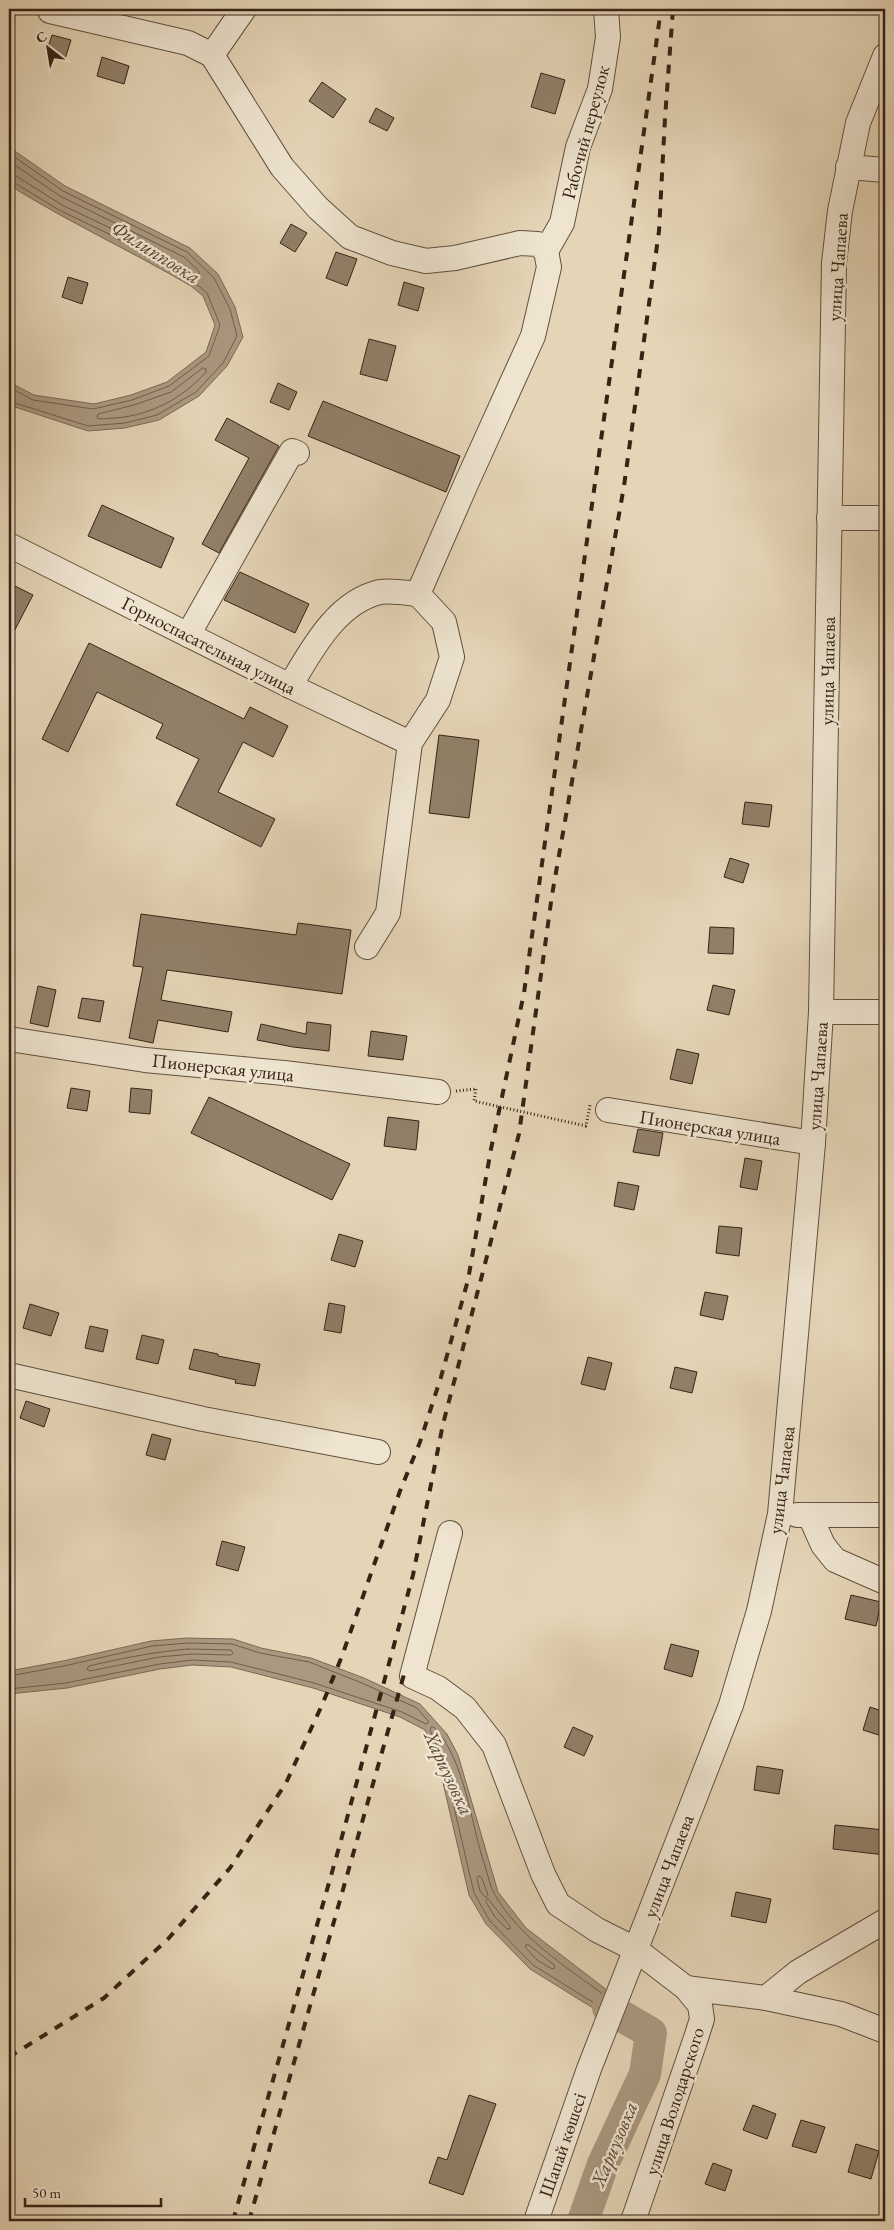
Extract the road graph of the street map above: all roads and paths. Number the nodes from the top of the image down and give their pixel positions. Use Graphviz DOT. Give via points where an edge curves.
graph roads {
  1 [pos="244,9"];
  2 [pos="606,9"];
  3 [pos="50,10"];
  4 [pos="212,54"];
  5 [pos="885,56"];
  6 [pos="848,167"];
  7 [pos="885,170"];
  8 [pos="546,251"];
  9 [pos="297,453"];
  10 [pos="829,518"];
  11 [pos="885,518"];
  12 [pos="9,545"];
  13 [pos="418,594"];
  14 [pos="188,635"];
  15 [pos="290,686"];
  16 [pos="410,744"];
  17 [pos="367,947"];
  18 [pos="821,1012"];
  19 [pos="885,1012"];
  20 [pos="9,1039"];
  21 [pos="476,1089"];
  22 [pos="438,1092"];
  23 [pos="599,1108"];
  24 [pos="813,1143"];
  25 [pos="9,1375"];
  26 [pos="378,1452"];
  27 [pos="780,1514"];
  28 [pos="810,1516"];
  29 [pos="885,1516"];
  30 [pos="450,1533"];
  31 [pos="885,1582"];
  32 [pos="885,1921"];
  33 [pos="635,1949"];
  34 [pos="686,1988"];
  35 [pos="766,1998"];
  36 [pos="885,2031"];
  37 [pos="589,2069"];
  38 [pos="536,2221"];
  39 [pos="633,2221"];
  1 -- 4 [label="street"];
  2 -- 8 [label="street, Рабочий переулок" via="608,37 600,89 578,147 562,223"];
  3 -- 4 [label="street" via="188,44"];
  4 -- 8 [label="street" via="282,167 318,208 350,237 392,253 426,261 455,258 520,243 538,244"];
  5 -- 6 [label="street, улица Чапаева" via="858,123"];
  6 -- 7 [label="street"];
  6 -- 10 [label="street, улица Чапаева" via="834,263"];
  8 -- 13 [label="street" via="549,267 534,336"];
  9 -- 14 [label="street" via="292,451"];
  10 -- 11 [label="street"];
  10 -- 18 [label="street, улица Чапаева"];
  12 -- 14 [label="street, Горноспасательная улица"];
  13 -- 15 [label="street" via="381,592 351,604 319,639"];
  13 -- 16 [label="street" via="444,622 452,657 438,700"];
  14 -- 15 [label="street, Горноспасательная улица"];
  15 -- 16 [label="street, Горноспасательная улица"];
  16 -- 17 [label="street" via="388,913"];
  18 -- 19 [label="street"];
  18 -- 24 [label="street, улица Чапаева"];
  20 -- 22 [label="street, Пионерская улица" via="145,1060"];
  21 -- 23 [label="path, bridge" via="474,1101 586,1126"];
  23 -- 24 [label="street, Пионерская улица"];
  24 -- 27 [label="street, улица Чапаева"];
  25 -- 26 [label="street" via="203,1419"];
  27 -- 28 [label="street"];
  27 -- 33 [label="street, улица Чапаева" via="759,1611 731,1705"];
  28 -- 29 [label="street"];
  28 -- 31 [label="street" via="823,1545 836,1560"];
  30 -- 33 [label="street, улица Володарского" via="412,1676 438,1688 465,1708 494,1745 539,1864 558,1904 597,1930"];
  32 -- 35 [label="street" via="798,1972"];
  33 -- 34 [label="street, улица Володарского"];
  33 -- 37 [label="street, улица Чапаева"];
  34 -- 35 [label="street"];
  34 -- 39 [label="street, улица Володарского" via="700,2006 702,2019"];
  35 -- 36 [label="street" via="842,2014"];
  37 -- 38 [label="street, Шапай көшесі"];
}
